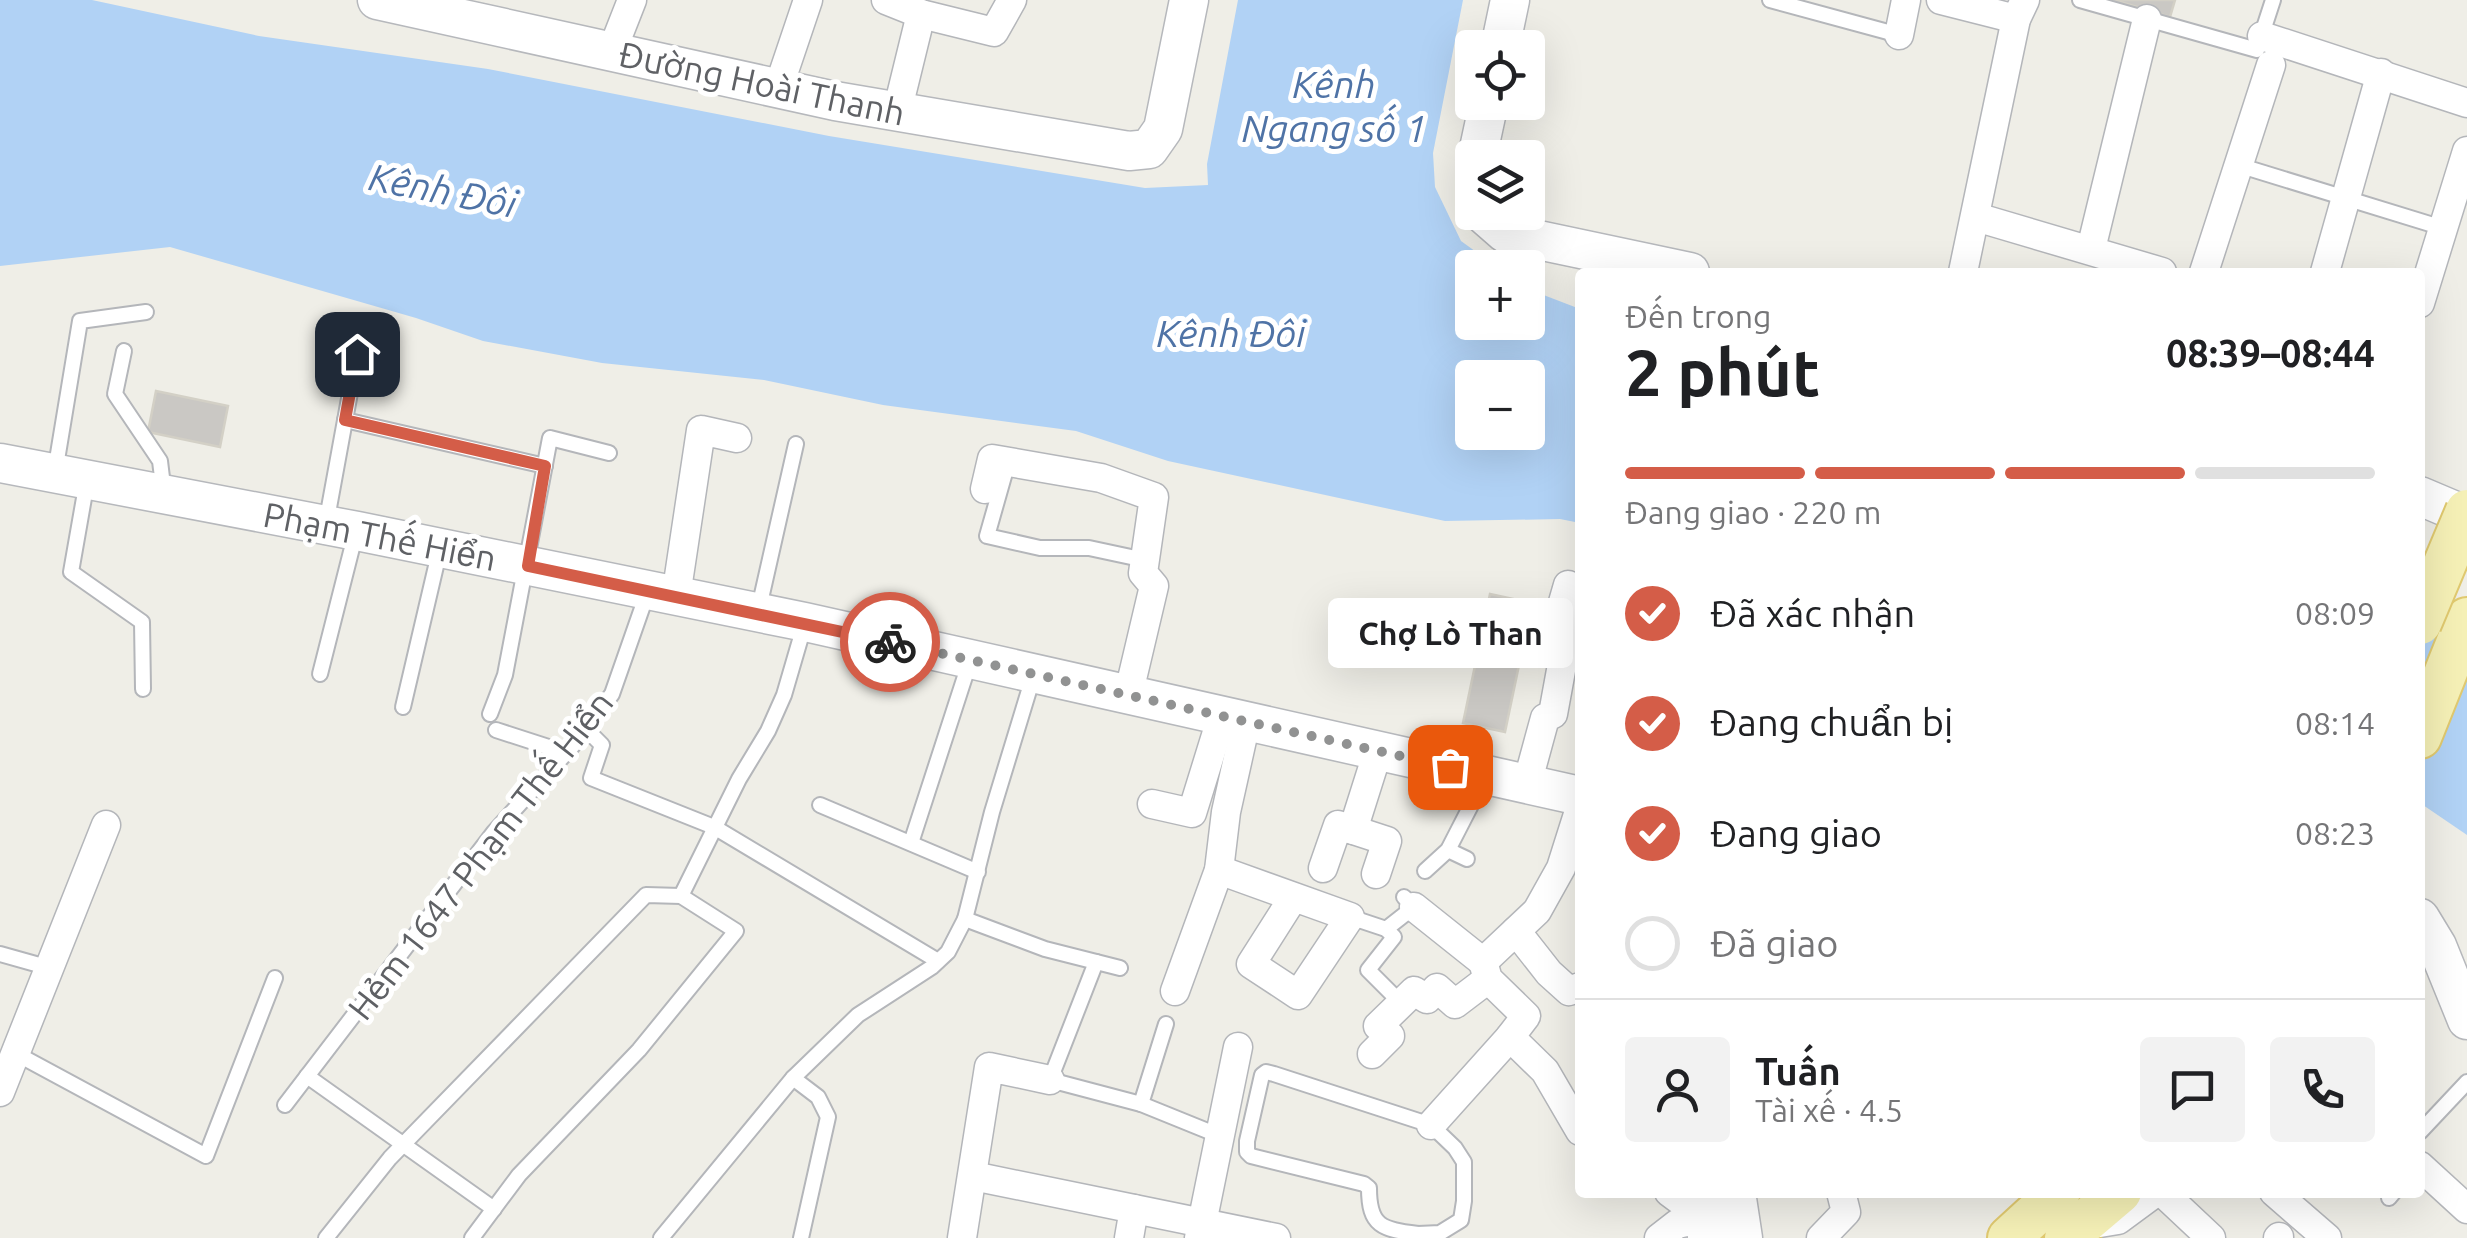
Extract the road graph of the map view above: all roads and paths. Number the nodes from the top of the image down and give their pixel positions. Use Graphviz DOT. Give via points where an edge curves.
graph roads {
  1 [pos="376,0"];
  2 [pos="632,0"];
  3 [pos="808,0"];
  4 [pos="886,0"];
  5 [pos="1012,0"];
  6 [pos="1189,0"];
  7 [pos="1510,0"];
  8 [pos="1770,0"];
  9 [pos="1906,0"];
  10 [pos="1942,0"];
  11 [pos="2080,0"];
  12 [pos="2273,0"];
  13 [pos="426,5"];
  14 [pos="2021,9"];
  15 [pos="484,12"];
  16 [pos="921,14"];
  17 [pos="2147,19"];
  18 [pos="1504,30"];
  19 [pos="1899,35"];
  20 [pos="2263,50"];
  21 [pos="612,51"];
  22 [pos="2381,74"];
  23 [pos="778,89"];
  24 [pos="2467,102"];
  25 [pos="897,112"];
  26 [pos="2467,152"];
  27 [pos="2238,165"];
  28 [pos="2347,196"];
  29 [pos="1976,217"];
  30 [pos="2443,228"];
  31 [pos="1501,230"];
  32 [pos="2090,249"];
  33 [pos="1671,268"];
  34 [pos="1964,268"];
  35 [pos="2149,268"];
  36 [pos="2205,268"];
  37 [pos="2326,268"];
  38 [pos="2425,286"];
  39 [pos="146,312"];
  40 [pos="363,322"];
  41 [pos="124,352"];
  42 [pos="345,420"];
  43 [pos="737,438"];
  44 [pos="796,444"];
  45 [pos="609,453"];
  46 [pos="1008,462"];
  47 [pos="0,463"];
  48 [pos="545,466"];
  49 [pos="71,477"];
  50 [pos="985,488"];
  51 [pos="164,494"];
  52 [pos="2425,498"];
  53 [pos="2467,514"];
  54 [pos="341,528"];
  55 [pos="440,548"];
  56 [pos="1145,560"];
  57 [pos="528,566"];
  58 [pos="1565,583"];
  59 [pos="662,593"];
  60 [pos="2425,611"];
  61 [pos="758,612"];
  62 [pos="2467,620"];
  63 [pos="805,622"];
  64 [pos="970,660"];
  65 [pos="320,674"];
  66 [pos="1034,674"];
  67 [pos="143,688"];
  68 [pos="1128,696"];
  69 [pos="404,707"];
  70 [pos="490,714"];
  71 [pos="1234,719"];
  72 [pos="2425,725"];
  73 [pos="586,729"];
  74 [pos="496,730"];
  75 [pos="1378,751"];
  76 [pos="566,753"];
  77 [pos="1486,775"];
  78 [pos="1527,784"];
  79 [pos="1575,795"];
  80 [pos="1152,804"];
  81 [pos="820,806"];
  82 [pos="106,824"];
  83 [pos="1575,824"];
  84 [pos="714,827"];
  85 [pos="1353,830"];
  86 [pos="911,844"];
  87 [pos="1448,850"];
  88 [pos="1467,859"];
  89 [pos="1323,868"];
  90 [pos="1219,870"];
  91 [pos="978,872"];
  92 [pos="1424,872"];
  93 [pos="1376,874"];
  94 [pos="681,896"];
  95 [pos="1293,898"];
  96 [pos="1409,902"];
  97 [pos="1350,917"];
  98 [pos="965,919"];
  99 [pos="2425,926"];
  100 [pos="1386,929"];
  101 [pos="1516,931"];
  102 [pos="0,954"];
  103 [pos="938,961"];
  104 [pos="1096,962"];
  105 [pos="50,968"];
  106 [pos="1120,968"];
  107 [pos="1486,971"];
  108 [pos="276,978"];
  109 [pos="1575,989"];
  110 [pos="1174,991"];
  111 [pos="1402,1003"];
  112 [pos="2467,1020"];
  113 [pos="1166,1024"];
  114 [pos="1510,1037"];
  115 [pos="1238,1047"];
  116 [pos="16,1052"];
  117 [pos="1372,1054"];
  118 [pos="307,1076"];
  119 [pos="793,1078"];
  120 [pos="1050,1080"];
  121 [pos="2467,1082"];
  122 [pos="0,1092"];
  123 [pos="1141,1104"];
  124 [pos="285,1105"];
  125 [pos="1575,1122"];
  126 [pos="1430,1125"];
  127 [pos="2425,1127"];
  128 [pos="1231,1128"];
  129 [pos="404,1144"];
  130 [pos="2425,1171"];
  131 [pos="973,1176"];
  132 [pos="1682,1198"];
  133 [pos="1842,1198"];
  134 [pos="2109,1198"];
  135 [pos="2150,1198"];
  136 [pos="2166,1198"];
  137 [pos="2281,1198"];
  138 [pos="494,1209"];
  139 [pos="1134,1209"];
  140 [pos="2467,1210"];
  141 [pos="1728,1219"];
  142 [pos="2066,1221"];
  143 [pos="1200,1230"];
  144 [pos="1417,1236"];
  145 [pos="326,1238"];
  146 [pos="472,1238"];
  147 [pos="661,1238"];
  148 [pos="801,1238"];
  149 [pos="962,1238"];
  150 [pos="1129,1238"];
  151 [pos="1276,1238"];
  152 [pos="1658,1238"];
  153 [pos="1821,1238"];
  154 [pos="2009,1238"];
  155 [pos="2211,1238"];
  156 [pos="2327,1238"];
  1 -- 13 [label="main road, Đường Hoài Thanh"];
  2 -- 21 [label="street"];
  3 -- 23 [label="street"];
  4 -- 16 [label="street"];
  5 -- 16 [label="street" via="994,32"];
  6 -- 25 [label="main road, Đường Hoài Thanh" via="1163,129 1149,150"];
  7 -- 18 [label="main road"];
  8 -- 19 [label="lane"];
  9 -- 19 [label="street"];
  10 -- 14 [label="street"];
  11 -- 17 [label="lane"];
  12 -- 20 [label="lane"];
  13 -- 15 [label="main road, Đường Hoài Thanh"];
  14 -- 29 [label="street"];
  15 -- 21 [label="main road, Đường Hoài Thanh"];
  16 -- 25 [label="street"];
  17 -- 20 [label="lane"];
  17 -- 32 [label="street"];
  20 -- 22 [label="street"];
  20 -- 27 [label="street"];
  21 -- 23 [label="main road, Đường Hoài Thanh"];
  22 -- 24 [label="street"];
  22 -- 28 [label="street"];
  23 -- 25 [label="main road, Đường Hoài Thanh"];
  26 -- 30 [label="street"];
  27 -- 28 [label="lane"];
  27 -- 36 [label="street"];
  28 -- 30 [label="lane"];
  28 -- 37 [label="street"];
  29 -- 32 [label="street"];
  29 -- 34 [label="street"];
  30 -- 38 [label="street"];
  31 -- 33 [label="main road"];
  32 -- 35 [label="street"];
  39 -- 49 [label="lane" via="80,321"];
  40 -- 42 [label="lane"];
  41 -- 51 [label="lane" via="115,394 160,460"];
  42 -- 48 [label="lane"];
  42 -- 54 [label="lane"];
  43 -- 59 [label="street" via="700,430"];
  44 -- 61 [label="lane"];
  45 -- 48 [label="lane" via="550,438"];
  46 -- 50 [label="street" via="992,459"];
  46 -- 56 [label="street" via="1101,478 1154,497"];
  46 -- 56 [label="lane" via="988,536"];
  47 -- 49 [label="main road, Phạm Thế Hiển"];
  48 -- 57 [label="lane"];
  49 -- 51 [label="main road, Phạm Thế Hiển"];
  49 -- 67 [label="lane" via="71,572 142,622"];
  51 -- 54 [label="main road, Phạm Thế Hiển"];
  52 -- 53 [label="main road"];
  53 -- 60 [label="main road, bridge"];
  54 -- 55 [label="main road, Phạm Thế Hiển"];
  54 -- 65 [label="lane"];
  55 -- 57 [label="main road, Phạm Thế Hiển"];
  55 -- 69 [label="lane"];
  56 -- 68 [label="street" via="1143,574 1154,586"];
  57 -- 59 [label="main road, Phạm Thế Hiển"];
  57 -- 70 [label="lane"];
  58 -- 78 [label="street" via="1559,616 1570,621 1553,714 1545,718"];
  59 -- 61 [label="main road, Phạm Thế Hiển"];
  59 -- 73 [label="lane, Hẻm 1647 Phạm Thế Hiển" via="612,694"];
  61 -- 63 [label="main road, Phạm Thế Hiển"];
  62 -- 72 [label="main road"];
  63 -- 64 [label="main road, Phạm Thế Hiển"];
  63 -- 84 [label="lane" via="784,695"];
  64 -- 66 [label="main road, Phạm Thế Hiển"];
  64 -- 86 [label="lane"];
  66 -- 68 [label="main road, Phạm Thế Hiển"];
  66 -- 91 [label="lane"];
  68 -- 71 [label="main road, Phạm Thế Hiển"];
  71 -- 75 [label="main road, Phạm Thế Hiển"];
  71 -- 80 [label="street" via="1192,812"];
  71 -- 90 [label="street"];
  73 -- 76 [label="lane, Hẻm 1647 Phạm Thế Hiển"];
  73 -- 84 [label="lane" via="602,745 592,778"];
  74 -- 76 [label="lane"];
  75 -- 77 [label="main road, Phạm Thế Hiển"];
  75 -- 85 [label="street"];
  76 -- 118 [label="lane, Hẻm 1647 Phạm Thế Hiển" via="494,832"];
  77 -- 78 [label="main road, Phạm Thế Hiển"];
  77 -- 87 [label="lane"];
  78 -- 79 [label="main road, Phạm Thế Hiển"];
  81 -- 86 [label="lane"];
  82 -- 105 [label="street"];
  83 -- 101 [label="street" via="1561,868"];
  84 -- 94 [label="lane"];
  84 -- 103 [label="lane"];
  85 -- 89 [label="street" via="1338,825"];
  85 -- 93 [label="street" via="1388,841"];
  86 -- 91 [label="lane"];
  87 -- 88 [label="lane"];
  87 -- 92 [label="lane"];
  90 -- 95 [label="street"];
  90 -- 110 [label="street"];
  91 -- 98 [label="lane"];
  94 -- 129 [label="lane" via="646,895"];
  94 -- 138 [label="lane" via="736,930 639,1050"];
  95 -- 97 [label="street"];
  95 -- 97 [label="street" via="1251,964 1298,995"];
  96 -- 100 [label="lane"];
  96 -- 107 [label="street"];
  97 -- 100 [label="lane"];
  98 -- 103 [label="lane"];
  98 -- 104 [label="lane"];
  99 -- 112 [label="main road"];
  100 -- 111 [label="lane" via="1394,937 1368,970"];
  101 -- 107 [label="street"];
  101 -- 109 [label="street" via="1550,974 1569,992"];
  102 -- 105 [label="lane"];
  103 -- 119 [label="lane" via="858,1014"];
  104 -- 106 [label="lane"];
  104 -- 120 [label="lane"];
  105 -- 116 [label="street"];
  107 -- 111 [label="street" via="1456,1004 1437,988 1427,999 1414,991"];
  107 -- 114 [label="street" via="1526,1016"];
  108 -- 116 [label="lane" via="206,1156"];
  111 -- 117 [label="street" via="1378,1026 1390,1036"];
  113 -- 123 [label="lane"];
  114 -- 125 [label="street" via="1545,1071"];
  114 -- 126 [label="street"];
  115 -- 128 [label="street"];
  116 -- 122 [label="street"];
  118 -- 124 [label="lane, Hẻm 1647 Phạm Thế Hiển"];
  118 -- 129 [label="lane"];
  119 -- 147 [label="lane"];
  119 -- 148 [label="lane" via="818,1097 828,1117"];
  120 -- 123 [label="lane"];
  120 -- 131 [label="street" via="990,1067"];
  121 -- 127 [label="lane"];
  123 -- 128 [label="lane"];
  126 -- 128 [label="lane" via="1266,1072"];
  126 -- 144 [label="lane" via="1464,1162 1464,1201 1456,1226"];
  128 -- 143 [label="street"];
  128 -- 144 [label="lane" via="1251,1156 1364,1184 1379,1223"];
  129 -- 138 [label="lane"];
  129 -- 145 [label="lane"];
  130 -- 140 [label="street"];
  131 -- 139 [label="street"];
  131 -- 149 [label="street"];
  132 -- 141 [label="street"];
  133 -- 153 [label="street" via="1846,1212"];
  134 -- 142 [label="main road"];
  135 -- 142 [label="street" via="2118,1220"];
  136 -- 155 [label="street"];
  137 -- 156 [label="street"];
  138 -- 146 [label="lane"];
  139 -- 143 [label="street"];
  139 -- 150 [label="street"];
  141 -- 152 [label="street" via="1677,1224"];
  142 -- 154 [label="main road"];
  143 -- 151 [label="street"];
}
